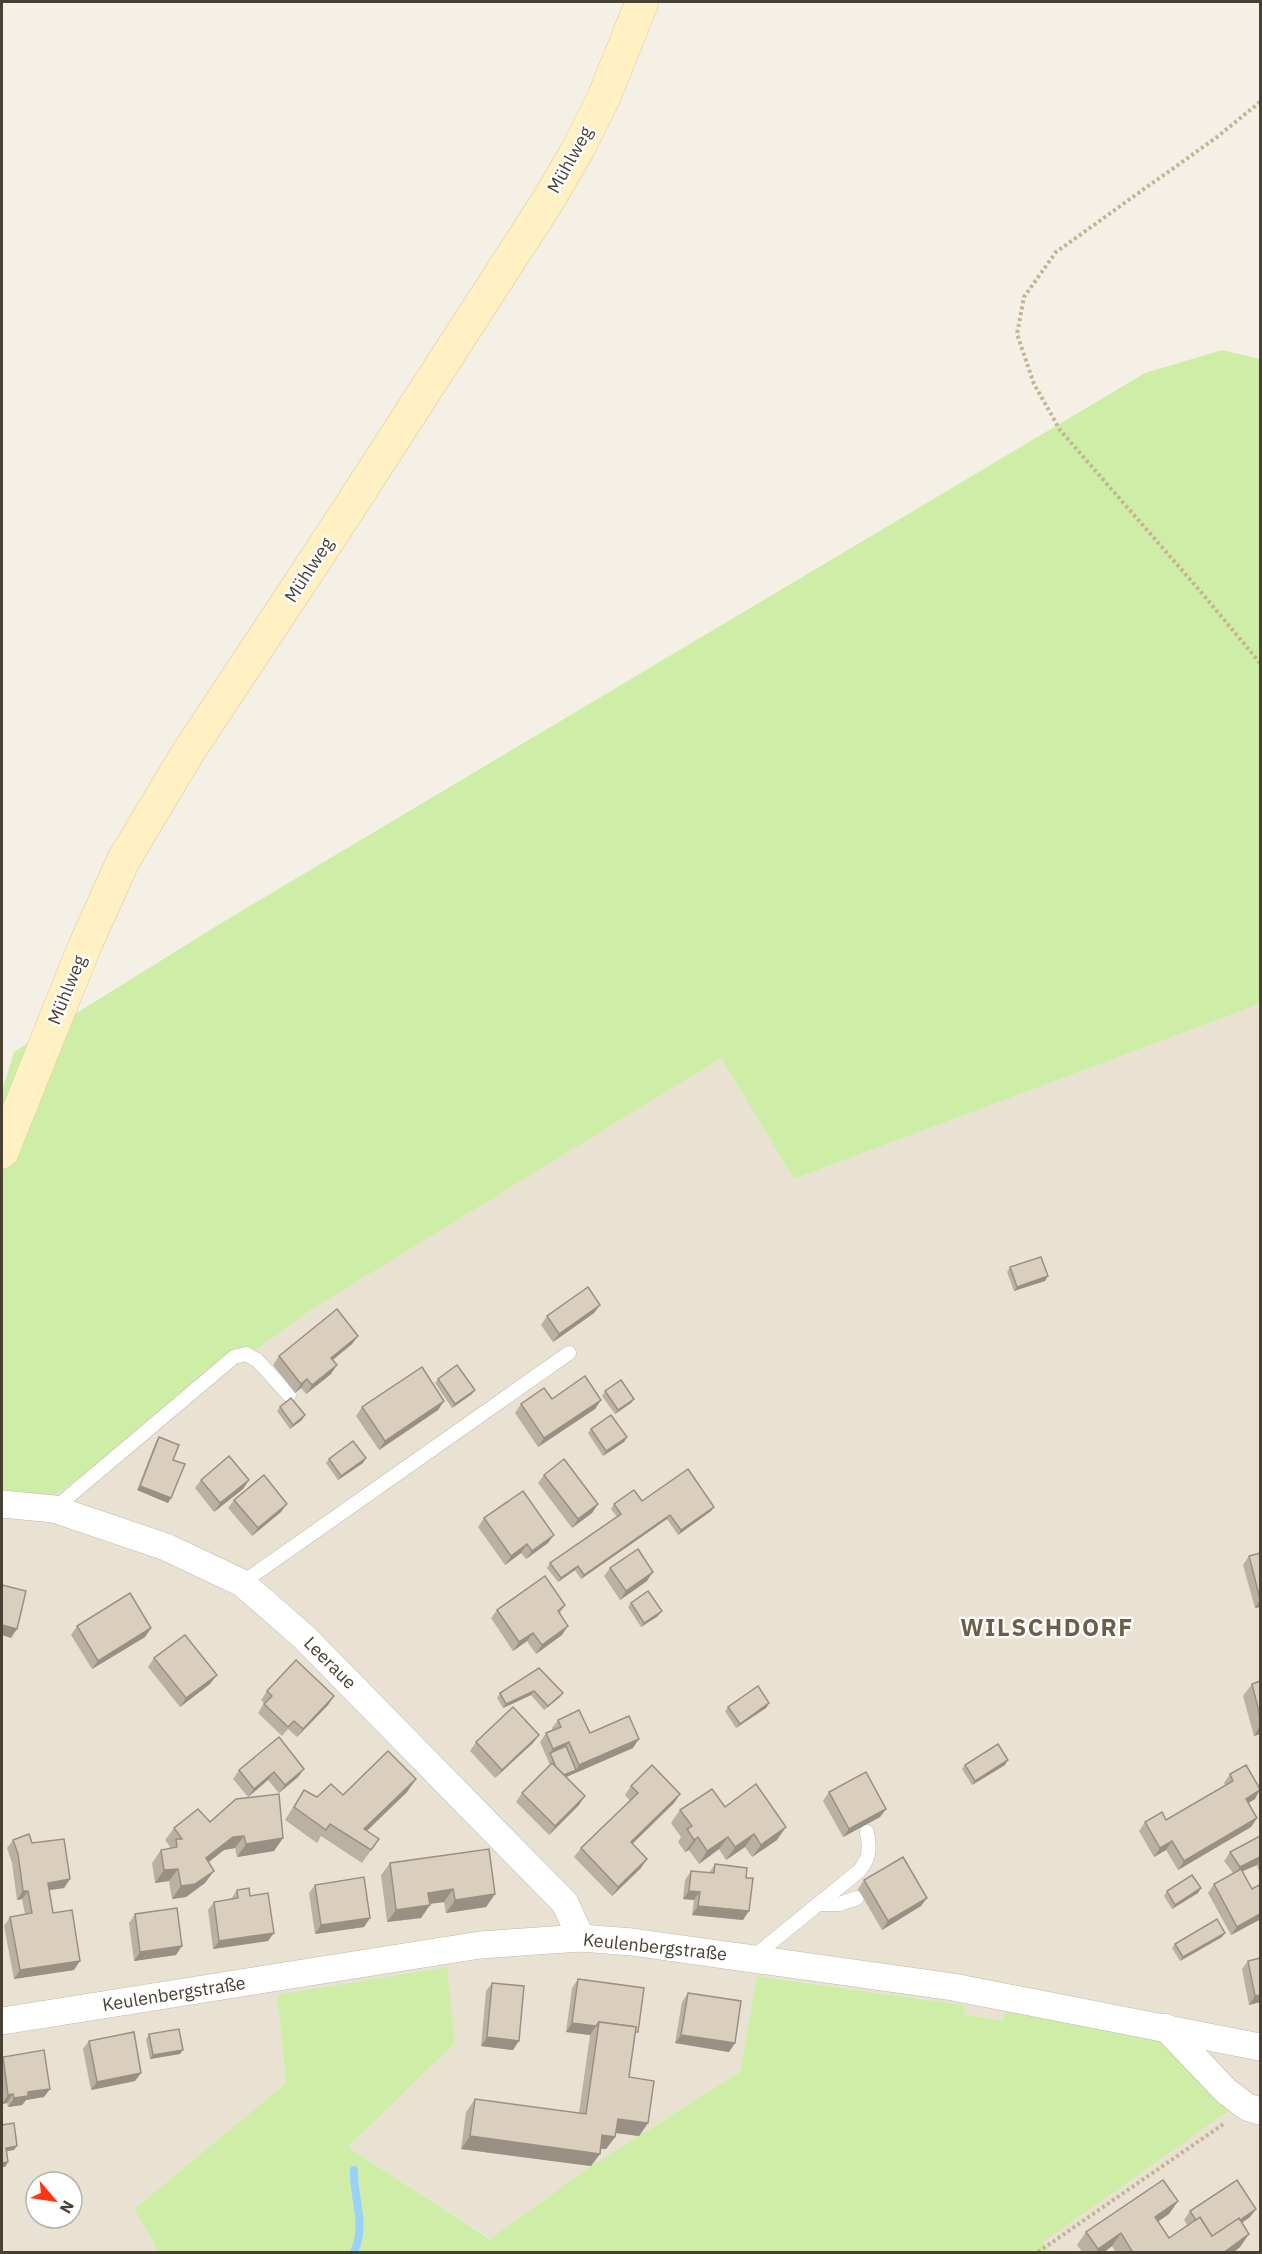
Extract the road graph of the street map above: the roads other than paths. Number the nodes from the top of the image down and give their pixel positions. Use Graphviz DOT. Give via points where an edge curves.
graph roads {
  1 [pos="642,2"];
  2 [pos="2,1152"];
  3 [pos="569,1353"];
  4 [pos="289,1395"];
  5 [pos="2,1504"];
  6 [pos="54,1509"];
  7 [pos="242,1583"];
  8 [pos="867,1832"];
  9 [pos="857,1898"];
  10 [pos="818,1904"];
  11 [pos="581,1938"];
  12 [pos="752,1958"];
  13 [pos="2,2021"];
  14 [pos="1165,2027"];
  15 [pos="1260,2046"];
  16 [pos="1254,2109"];
  1 -- 2 [label="street, Mühlweg" via="603,97 549,199 187,754 123,861"];
  3 -- 7 [label="lane"];
  4 -- 6 [label="lane" via="257,1360 246,1354 234,1357"];
  5 -- 6 [label="street, Leeraue"];
  6 -- 7 [label="street, Leeraue" via="165,1547"];
  7 -- 11 [label="street, Leeraue" via="304,1637 565,1903"];
  8 -- 10 [label="lane" via="868,1860"];
  9 -- 10 [label="lane" via="839,1904"];
  10 -- 12 [label="lane"];
  11 -- 12 [label="street, Keulenbergstraße"];
  11 -- 13 [label="street, Keulenbergstraße" via="480,1945"];
  12 -- 14 [label="street, Keulenbergstraße" via="953,1987"];
  14 -- 15 [label="street, Keulenbergstraße"];
  14 -- 16 [label="street" via="1226,2091"];
}
